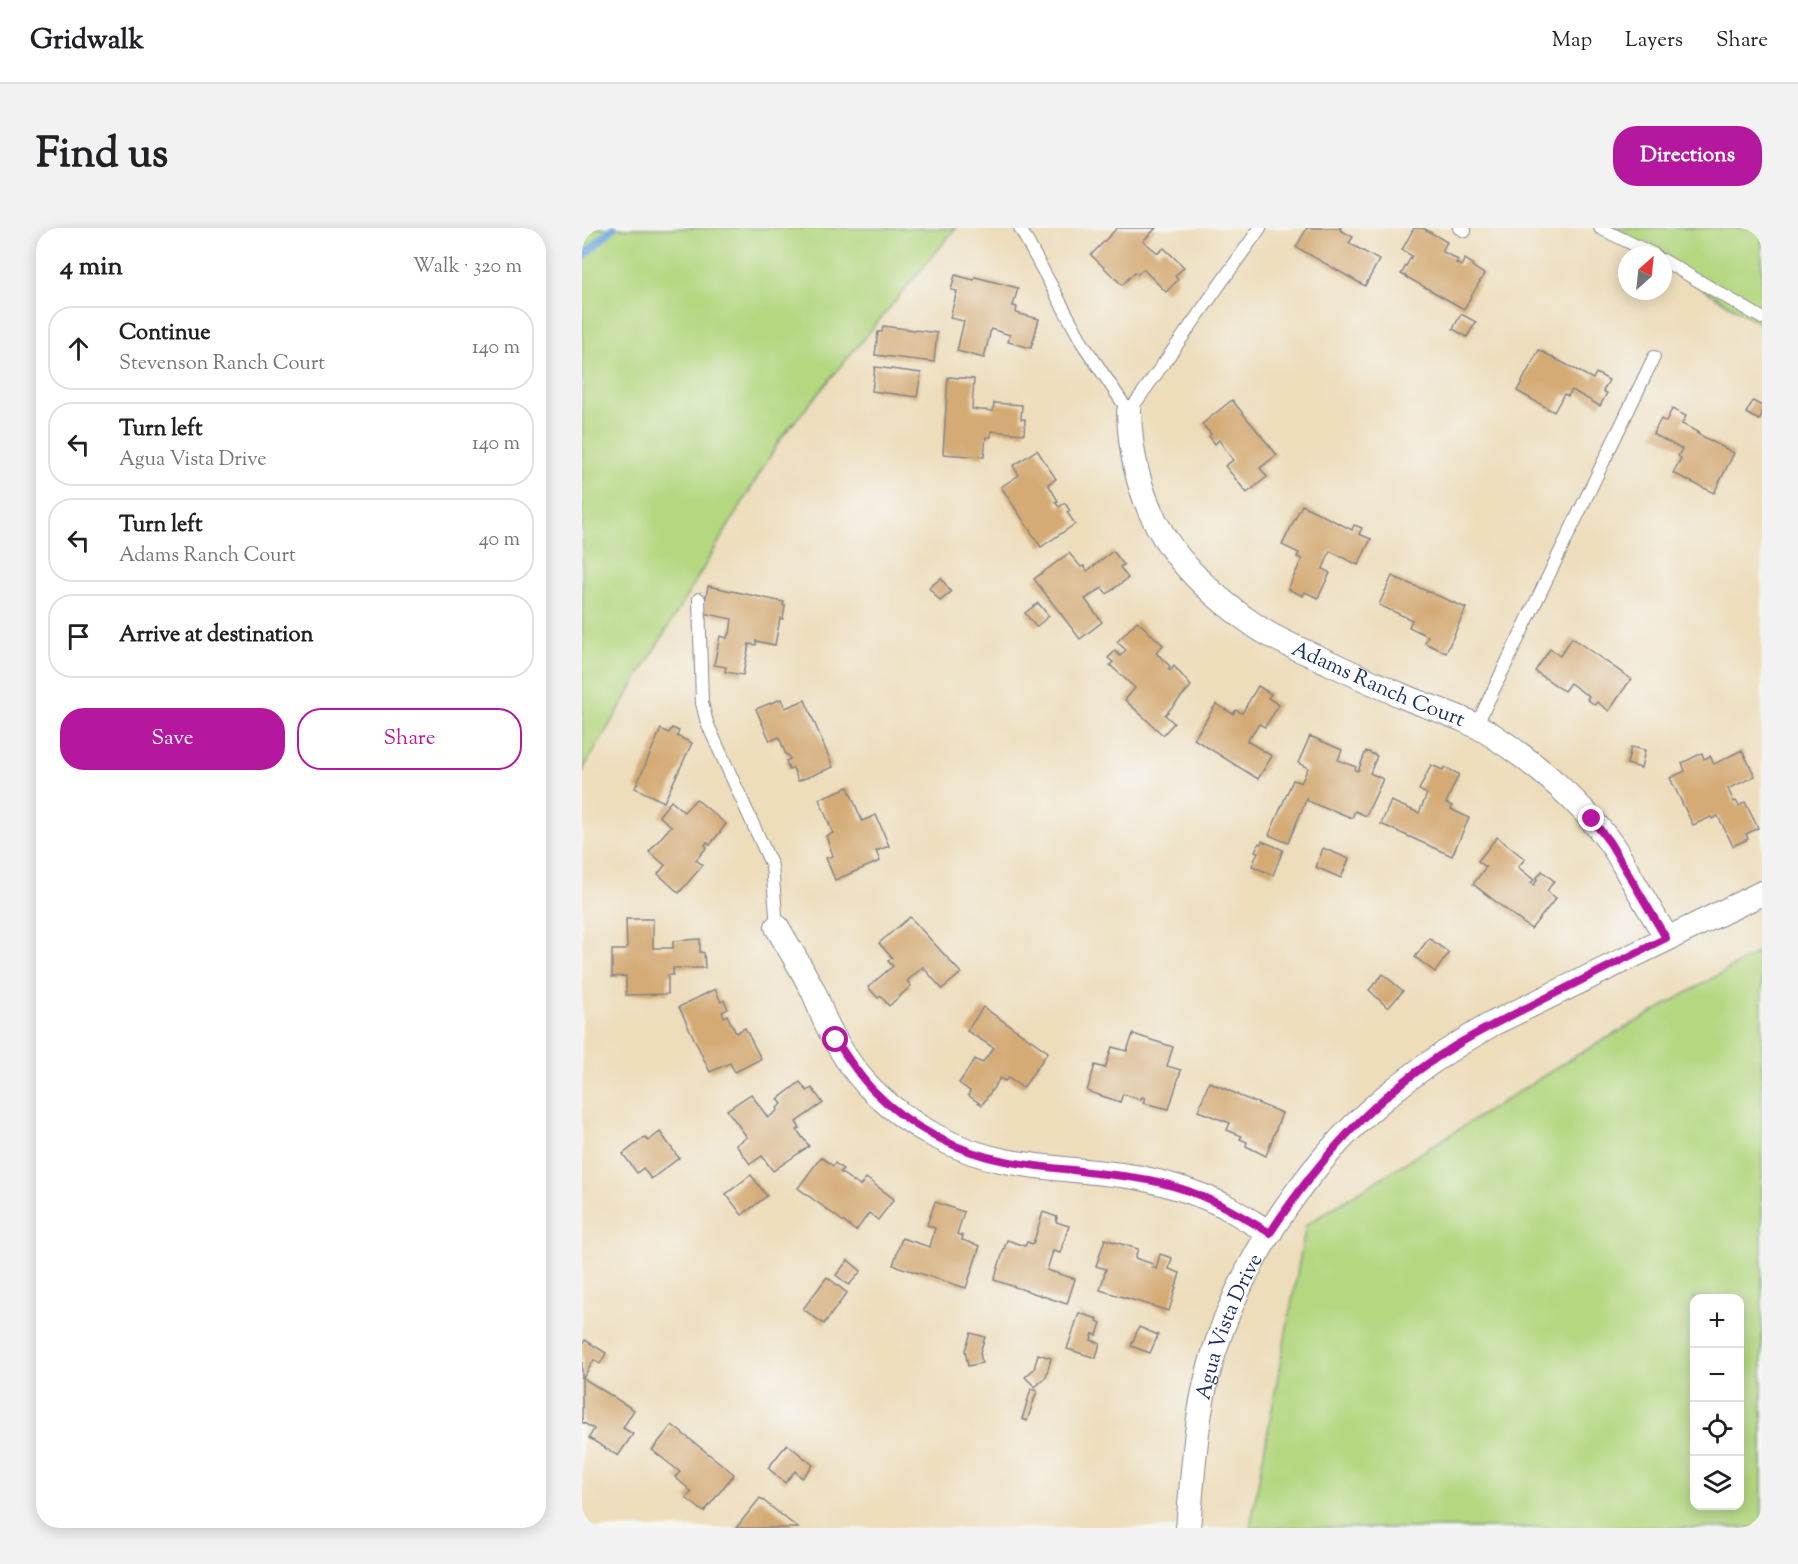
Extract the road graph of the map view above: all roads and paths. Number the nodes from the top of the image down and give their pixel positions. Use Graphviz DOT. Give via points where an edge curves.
graph roads {
  1 [pos="1020,228"];
  2 [pos="1260,228"];
  3 [pos="1600,228"];
  4 [pos="1636,246"];
  5 [pos="1672,265"];
  6 [pos="1762,318"];
  7 [pos="1654,357"];
  8 [pos="1129,412"];
  9 [pos="699,599"];
  10 [pos="1476,726"];
  11 [pos="1762,893"];
  12 [pos="777,927"];
  13 [pos="1666,938"];
  14 [pos="1270,1233"];
  15 [pos="1188,1528"];
  1 -- 8 [label="lane" via="1083,344"];
  2 -- 8 [label="lane"];
  3 -- 4 [label="lane"];
  5 -- 6 [label="lane"];
  7 -- 10 [label="lane"];
  8 -- 10 [label="street, Adams Ranch Court" via="1133,458 1143,494 1168,544 1199,581 1258,628 1315,658"];
  9 -- 12 [label="lane" via="702,703 707,723 772,866"];
  10 -- 13 [label="street, Adams Ranch Court" via="1549,777 1592,819"];
  11 -- 13 [label="street, Agua Vista Drive"];
  12 -- 14 [label="street" via="849,1060 873,1091 926,1131 968,1151 1004,1161 1140,1178 1177,1187 1222,1205"];
  13 -- 14 [label="street, Agua Vista Drive" via="1492,1024 1416,1072 1328,1154"];
  14 -- 15 [label="street, Agua Vista Drive" via="1232,1304 1208,1372 1197,1432"];
}
